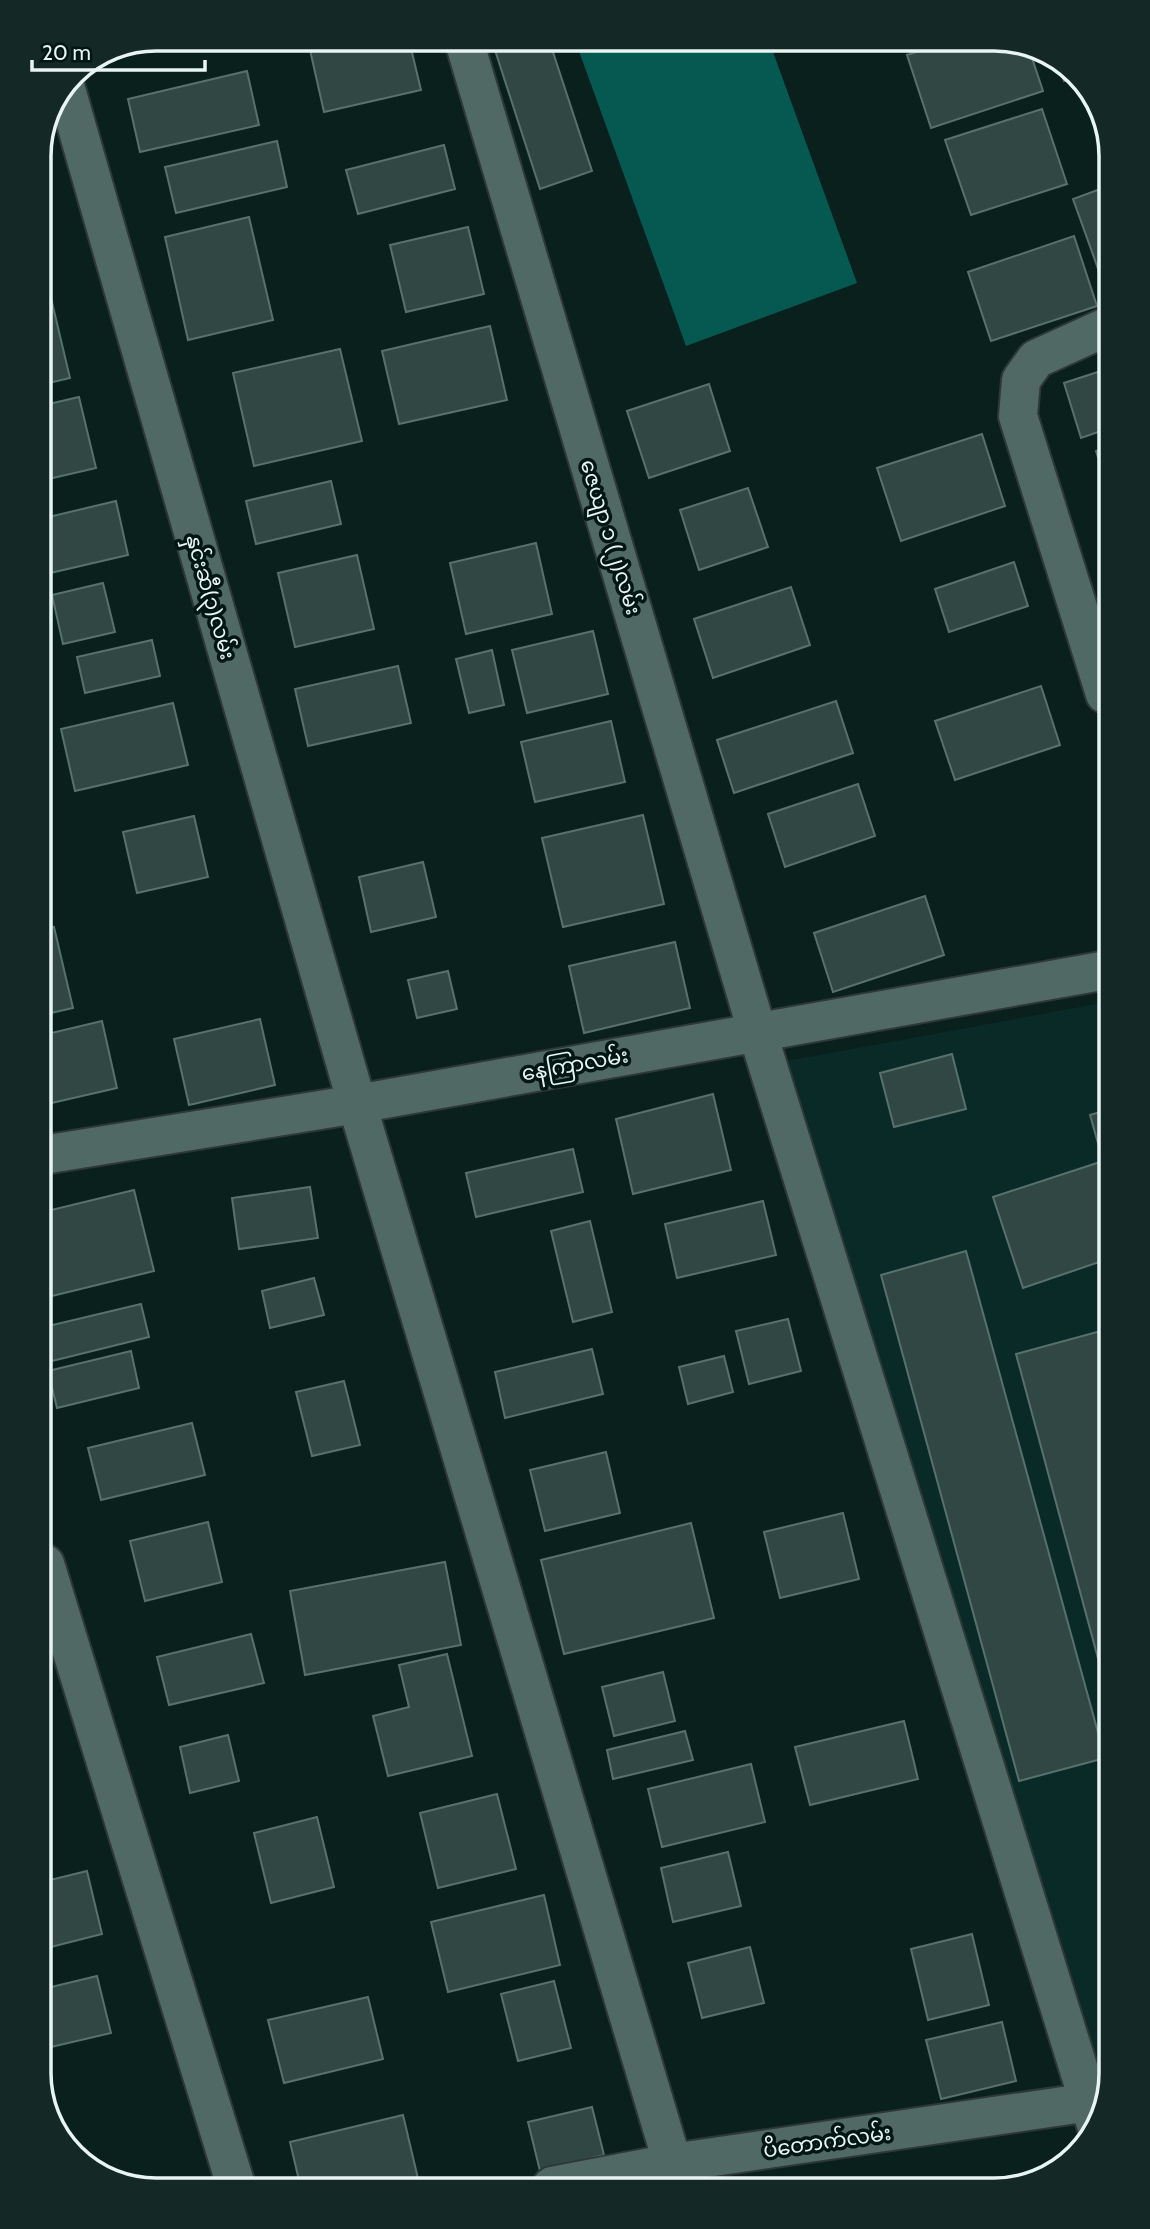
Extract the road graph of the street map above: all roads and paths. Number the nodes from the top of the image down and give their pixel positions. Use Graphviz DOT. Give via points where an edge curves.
graph roads {
  1 [pos="467,51"];
  2 [pos="68,99"];
  3 [pos="1099,330"];
  4 [pos="1099,675"];
  5 [pos="1099,971"];
  6 [pos="757,1031"];
  7 [pos="357,1104"];
  8 [pos="51,1154"];
  9 [pos="51,1584"];
  10 [pos="1095,2105"];
  11 [pos="1093,2110"];
  12 [pos="676,2174"];
  13 [pos="234,2178"];
  14 [pos="635,2178"];
  1 -- 6 [label="street, ဇေယျာ ၁ (၂)လမ်း"];
  2 -- 7 [label="street, နှင်းဆီ(၃)လမ်း"];
  3 -- 4 [label="street" via="1036,359 1021,380 1018,416"];
  5 -- 6 [label="street, နေကြာလမ်း"];
  6 -- 7 [label="street, နေကြာလမ်း"];
  6 -- 10 [label="street, ဇေယျာ ၁ (၂)လမ်း"];
  7 -- 8 [label="street, နေကြာလမ်း"];
  7 -- 12 [label="street, နှင်းဆီ(၃)လမ်း"];
  9 -- 13 [label="street"];
  11 -- 12 [label="street, ပိတောက်လမ်း"];
  12 -- 14 [label="street, ပိတောက်လမ်း"];
}
